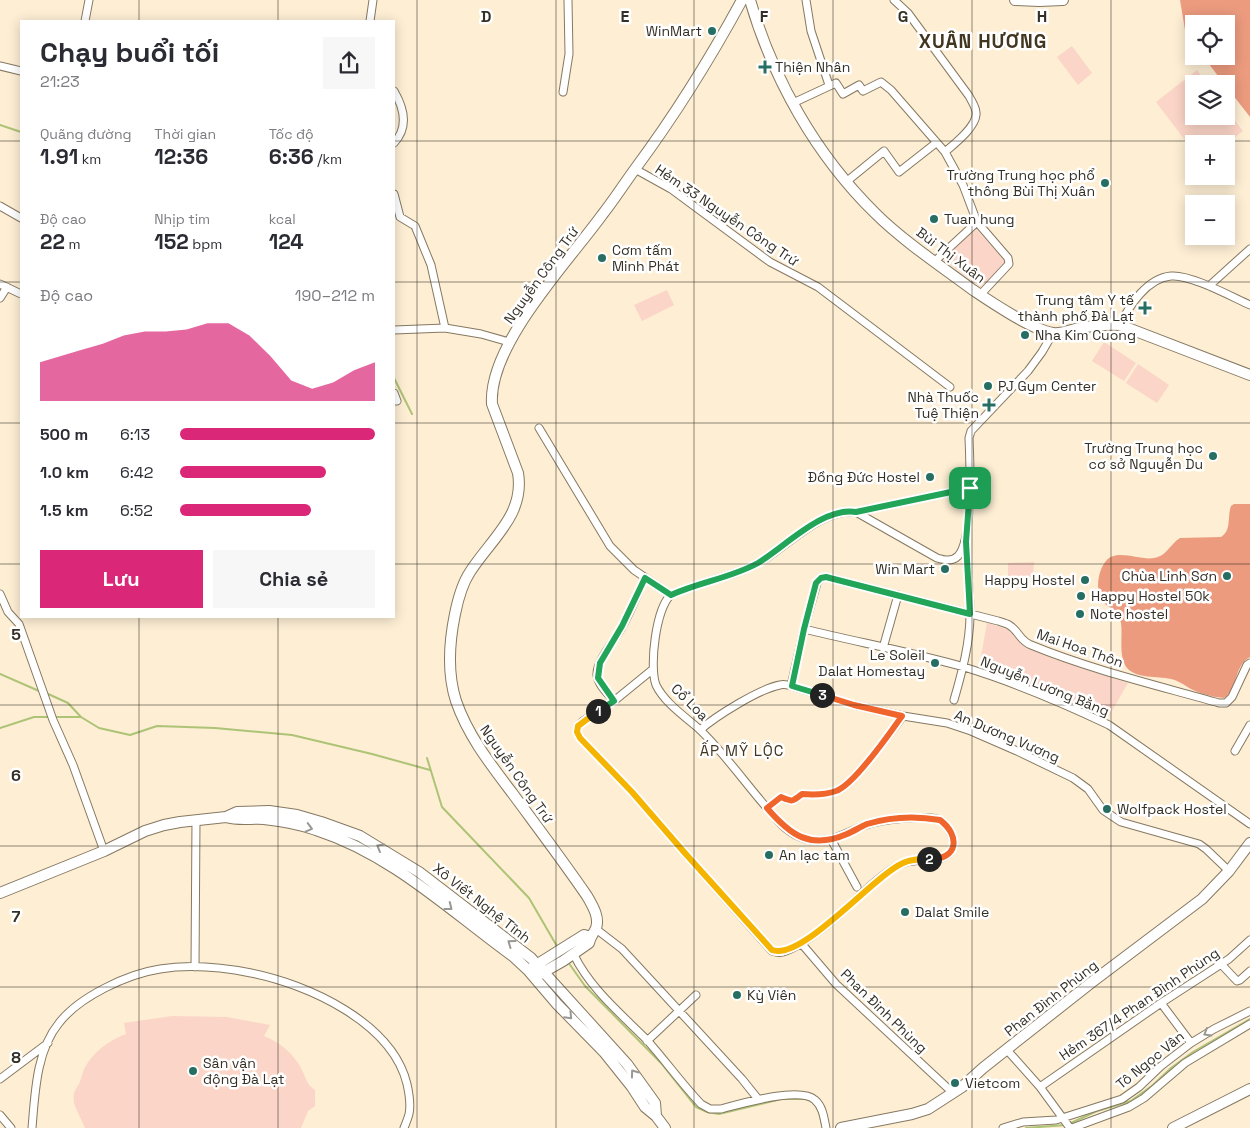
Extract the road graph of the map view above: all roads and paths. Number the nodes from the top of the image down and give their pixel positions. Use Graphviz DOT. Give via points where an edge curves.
graph roads {
  1 [pos="89,0"];
  2 [pos="373,0"];
  3 [pos="568,0"];
  4 [pos="742,0"];
  5 [pos="750,0"];
  6 [pos="806,0"];
  7 [pos="894,0"];
  8 [pos="1016,0"];
  9 [pos="1063,0"];
  10 [pos="85,20"];
  11 [pos="370,20"];
  12 [pos="0,66"];
  13 [pos="20,71"];
  14 [pos="829,85"];
  15 [pos="563,92"];
  16 [pos="395,93"];
  17 [pos="793,103"];
  18 [pos="395,142"];
  19 [pos="936,143"];
  20 [pos="945,152"];
  21 [pos="635,169"];
  22 [pos="846,182"];
  23 [pos="395,198"];
  24 [pos="0,206"];
  25 [pos="20,217"];
  26 [pos="977,222"];
  27 [pos="1250,249"];
  28 [pos="935,261"];
  29 [pos="4,286"];
  30 [pos="1209,286"];
  31 [pos="20,294"];
  32 [pos="980,295"];
  33 [pos="0,298"];
  34 [pos="1250,305"];
  35 [pos="1120,325"];
  36 [pos="444,328"];
  37 [pos="395,330"];
  38 [pos="1053,333"];
  39 [pos="509,342"];
  40 [pos="1250,375"];
  41 [pos="950,387"];
  42 [pos="539,428"];
  43 [pos="970,488"];
  44 [pos="856,512"];
  45 [pos="966,542"];
  46 [pos="645,578"];
  47 [pos="0,594"];
  48 [pos="671,595"];
  49 [pos="898,595"];
  50 [pos="970,614"];
  51 [pos="804,629"];
  52 [pos="884,648"];
  53 [pos="1250,663"];
  54 [pos="963,667"];
  55 [pos="652,670"];
  56 [pos="792,686"];
  57 [pos="954,700"];
  58 [pos="614,701"];
  59 [pos="902,716"];
  60 [pos="1250,725"];
  61 [pos="700,730"];
  62 [pos="1235,750"];
  63 [pos="767,808"];
  64 [pos="226,817"];
  65 [pos="196,820"];
  66 [pos="1250,824"];
  67 [pos="831,839"];
  68 [pos="1250,843"];
  69 [pos="104,851"];
  70 [pos="1229,871"];
  71 [pos="857,887"];
  72 [pos="0,893"];
  73 [pos="593,933"];
  74 [pos="1250,940"];
  75 [pos="801,943"];
  76 [pos="571,951"];
  77 [pos="1221,964"];
  78 [pos="195,967"];
  79 [pos="541,968"];
  80 [pos="1250,971"];
  81 [pos="531,974"];
  82 [pos="696,994"];
  83 [pos="1160,1003"];
  84 [pos="679,1011"];
  85 [pos="1250,1011"];
  86 [pos="1250,1024"];
  87 [pos="647,1041"];
  88 [pos="48,1043"];
  89 [pos="1191,1043"];
  90 [pos="1007,1050"];
  91 [pos="0,1079"];
  92 [pos="1040,1087"];
  93 [pos="1250,1088"];
  94 [pos="953,1093"];
  95 [pos="758,1099"];
  96 [pos="0,1115"];
  97 [pos="656,1116"];
  98 [pos="1064,1118"];
  99 [pos="11,1128"];
  100 [pos="32,1128"];
  101 [pos="404,1128"];
  102 [pos="664,1128"];
  103 [pos="826,1128"];
  104 [pos="841,1128"];
  105 [pos="1003,1128"];
  106 [pos="1071,1128"];
  107 [pos="1173,1128"];
  1 -- 10 [label="street"];
  2 -- 11 [label="street"];
  3 -- 15 [label="street" via="569,54"];
  4 -- 21 [label="main road, Nguyễn Công Trứ" via="697,79"];
  5 -- 17 [label="main road, Bùi Thị Xuân" via="771,59"];
  6 -- 14 [label="street" via="811,31"];
  7 -- 20 [label="street" via="908,14 975,108 974,123"];
  8 -- 9 [label="main road"];
  12 -- 13 [label="street"];
  14 -- 17 [label="street"];
  14 -- 19 [label="street" via="836,83 843,94 859,85 863,91 881,82"];
  16 -- 18 [label="street" via="404,120"];
  17 -- 22 [label="main road, Bùi Thị Xuân"];
  19 -- 20 [label="street"];
  19 -- 22 [label="street" via="899,172 884,151"];
  20 -- 26 [label="street" via="966,190"];
  21 -- 39 [label="main road, Nguyễn Công Trứ"];
  21 -- 41 [label="street, Hẻm 33 Nguyễn Công Trứ" via="671,190 770,262 818,287"];
  22 -- 28 [label="main road, Bùi Thị Xuân" via="876,214"];
  23 -- 36 [label="street" via="400,217 415,226 431,265"];
  24 -- 25 [label="street"];
  26 -- 28 [label="street"];
  26 -- 32 [label="street" via="1008,258 1009,264"];
  27 -- 30 [label="street"];
  28 -- 32 [label="main road, Bùi Thị Xuân"];
  29 -- 31 [label="street"];
  29 -- 33 [label="street"];
  30 -- 34 [label="street"];
  30 -- 35 [label="street" via="1170,276 1156,281 1128,308"];
  32 -- 38 [label="main road, Bùi Thị Xuân" via="1034,326"];
  35 -- 38 [label="main road" via="1098,325"];
  35 -- 40 [label="main road"];
  36 -- 37 [label="street"];
  36 -- 39 [label="street" via="475,332"];
  38 -- 43 [label="street" via="1028,371 971,431"];
  39 -- 73 [label="main road, Nguyễn Công Trứ" via="491,394 495,417 518,473 519,496 516,508 463,585 451,636 452,682 456,701 470,733 587,896 596,915"];
  42 -- 46 [label="street" via="610,546"];
  43 -- 44 [label="street"];
  43 -- 45 [label="street"];
  44 -- 45 [label="street" via="941,559 954,559"];
  44 -- 48 [label="street" via="822,519 756,564"];
  45 -- 50 [label="street"];
  46 -- 48 [label="street"];
  46 -- 58 [label="street" via="597,672 601,685"];
  47 -- 69 [label="street" via="8,612 19,624"];
  48 -- 55 [label="street" via="660,613"];
  49 -- 50 [label="street, Mai Hoa Thôn"];
  49 -- 51 [label="street, Mai Hoa Thôn" via="821,578 816,583"];
  49 -- 52 [label="street"];
  50 -- 53 [label="street, Mai Hoa Thôn" via="1009,625 1027,644 1054,654 1219,703 1226,703 1232,697"];
  50 -- 54 [label="street"];
  51 -- 52 [label="street, Nguyễn Lương Bằng"];
  51 -- 56 [label="street, Mai Hoa Thôn"];
  52 -- 54 [label="street, Nguyễn Lương Bằng"];
  54 -- 57 [label="street"];
  54 -- 66 [label="street, Nguyễn Lương Bằng" via="1109,725"];
  55 -- 58 [label="street, Cổ Loa"];
  55 -- 61 [label="street, Cổ Loa" via="664,697"];
  56 -- 59 [label="street, An Dương Vương"];
  56 -- 61 [label="street, An Dương Vương" via="781,684 766,690 714,718"];
  58 -- 75 [label="street, Cổ Loa" via="578,726 580,738 632,792 769,948 783,952"];
  59 -- 63 [label="street" via="848,785 818,796 802,794 792,801 781,797"];
  59 -- 70 [label="street, An Dương Vương" via="971,731 1017,750 1081,783 1111,817 1199,844"];
  60 -- 62 [label="street"];
  61 -- 63 [label="street, Cổ Loa"];
  63 -- 67 [label="street, Cổ Loa" via="788,830 804,838"];
  64 -- 65 [label="main road, Xô Viết Nghệ Tĩnh"];
  79 -- 64 [label="main road, Xô Viết Nghệ Tĩnh, one-way" via="419,872 360,836 297,815 237,812"];
  64 -- 81 [label="main road, Xô Viết Nghệ Tĩnh, one-way" via="290,823 353,843 412,880 514,957"];
  65 -- 69 [label="main road, Xô Viết Nghệ Tĩnh" via="145,831"];
  65 -- 78 [label="street"];
  67 -- 71 [label="street"];
  67 -- 75 [label="street, Cổ Loa" via="871,823 906,818 940,820 946,824 954,842 947,856 916,859 895,868"];
  68 -- 70 [label="main road, Phan Đình Phùng"];
  69 -- 72 [label="main road, Xô Viết Nghệ Tĩnh"];
  70 -- 90 [label="main road, Phan Đình Phùng" via="1202,899"];
  73 -- 76 [label="main road" via="589,943"];
  73 -- 84 [label="street" via="622,949"];
  74 -- 77 [label="street, Hẻm 367/4 Phan Đình Phùng"];
  75 -- 94 [label="street, Phan Đinh Phùng" via="836,984"];
  76 -- 79 [label="main road"];
  76 -- 87 [label="street" via="597,990"];
  77 -- 80 [label="street" via="1236,981"];
  77 -- 83 [label="street, Hẻm 367/4 Phan Đình Phùng"];
  78 -- 88 [label="street" via="159,969 120,981 86,997 58,1024"];
  78 -- 101 [label="street" via="251,973 290,984 344,1009 370,1029 390,1050 404,1072 410,1112"];
  79 -- 81 [label="main road"];
  97 -- 79 [label="main road, Xô Viết Nghệ Tĩnh, one-way" via="655,1103 627,1064"];
  81 -- 97 [label="main road, Xô Viết Nghệ Tĩnh, one-way" via="604,1052 645,1107"];
  82 -- 84 [label="street"];
  83 -- 89 [label="street"];
  83 -- 92 [label="street, Hẻm 367/4 Phan Đình Phùng"];
  84 -- 87 [label="street"];
  84 -- 95 [label="street"];
  85 -- 89 [label="street, Tô Ngọc Vân, one-way"];
  86 -- 106 [label="street, Tô Ngọc Vân" via="1185,1063 1130,1107"];
  87 -- 95 [label="street" via="700,1104 710,1109 721,1109"];
  88 -- 91 [label="street"];
  88 -- 100 [label="street" via="42,1058"];
  89 -- 98 [label="street, Tô Ngọc Vân" via="1122,1099"];
  90 -- 92 [label="street"];
  90 -- 94 [label="main road, Phan Đình Phùng"];
  92 -- 98 [label="street"];
  93 -- 107 [label="main road"];
  94 -- 104 [label="main road, Phan Đình Phùng" via="912,1114"];
  95 -- 103 [label="street" via="783,1095 811,1097 823,1112"];
  96 -- 99 [label="street"];
  97 -- 102 [label="main road, Xô Viết Nghệ Tĩnh"];
  98 -- 105 [label="street, Tô Ngọc Vân" via="1023,1122"];
  98 -- 106 [label="street"];
}
